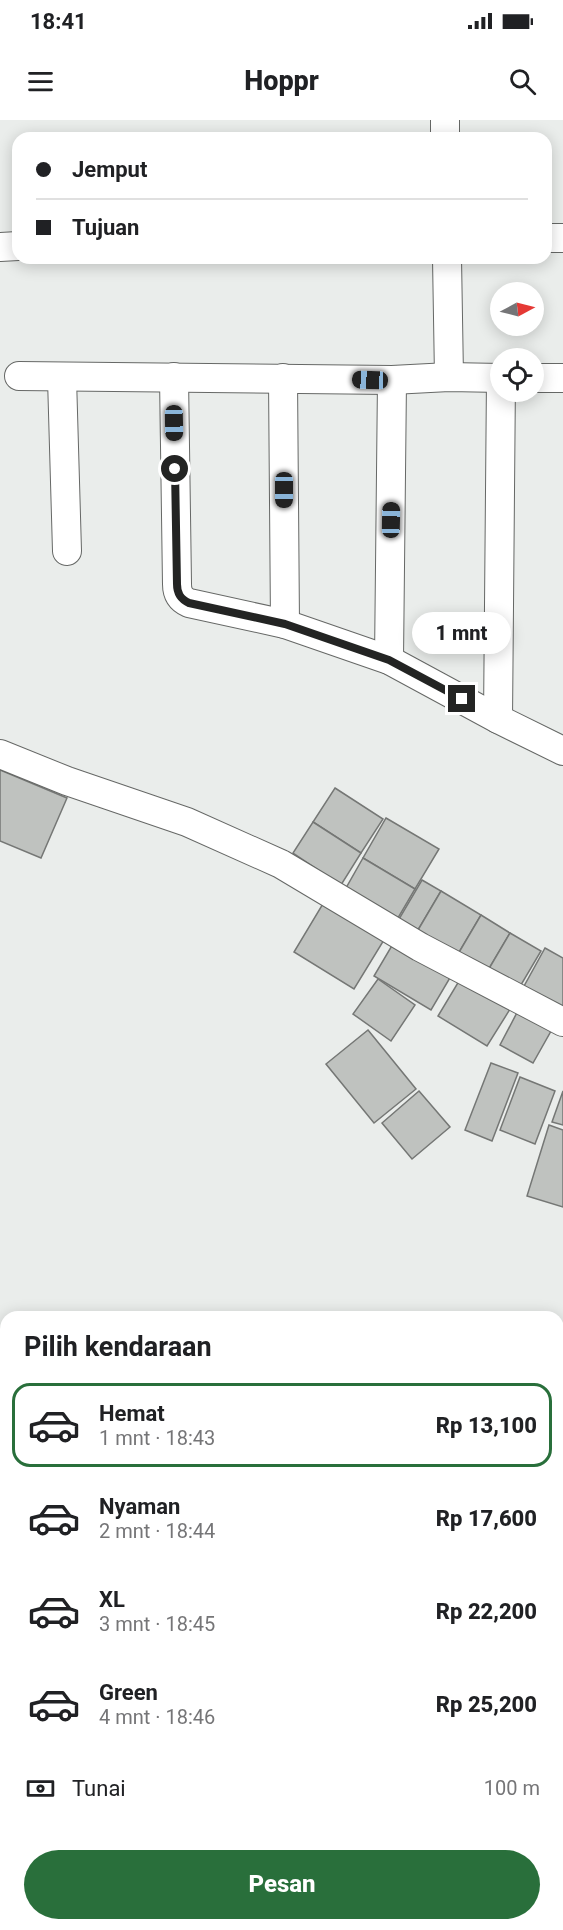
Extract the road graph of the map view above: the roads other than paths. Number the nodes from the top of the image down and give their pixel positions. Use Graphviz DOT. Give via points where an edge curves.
graph roads {
  1 [pos="447,264"];
  2 [pos="19,376"];
  3 [pos="174,377"];
  4 [pos="449,377"];
  5 [pos="62,378"];
  6 [pos="283,378"];
  7 [pos="490,378"];
  8 [pos="544,378"];
  9 [pos="563,378"];
  10 [pos="392,380"];
  11 [pos="501,402"];
  12 [pos="67,551"];
  13 [pos="285,624"];
  14 [pos="389,660"];
  15 [pos="498,719"];
  16 [pos="563,752"];
  17 [pos="0,754"];
  18 [pos="563,1022"];
  1 -- 4 [label="street"];
  2 -- 5 [label="street"];
  3 -- 5 [label="street"];
  3 -- 6 [label="street"];
  3 -- 13 [label="street" via="180,597 189,603"];
  4 -- 7 [label="street"];
  4 -- 10 [label="street"];
  5 -- 12 [label="street"];
  6 -- 10 [label="street"];
  6 -- 13 [label="street"];
  8 -- 9 [label="street"];
  10 -- 14 [label="street"];
  11 -- 15 [label="street"];
  13 -- 14 [label="street"];
  14 -- 15 [label="street"];
  15 -- 16 [label="street"];
  17 -- 18 [label="street" via="187,822 281,864 420,947"];
}
